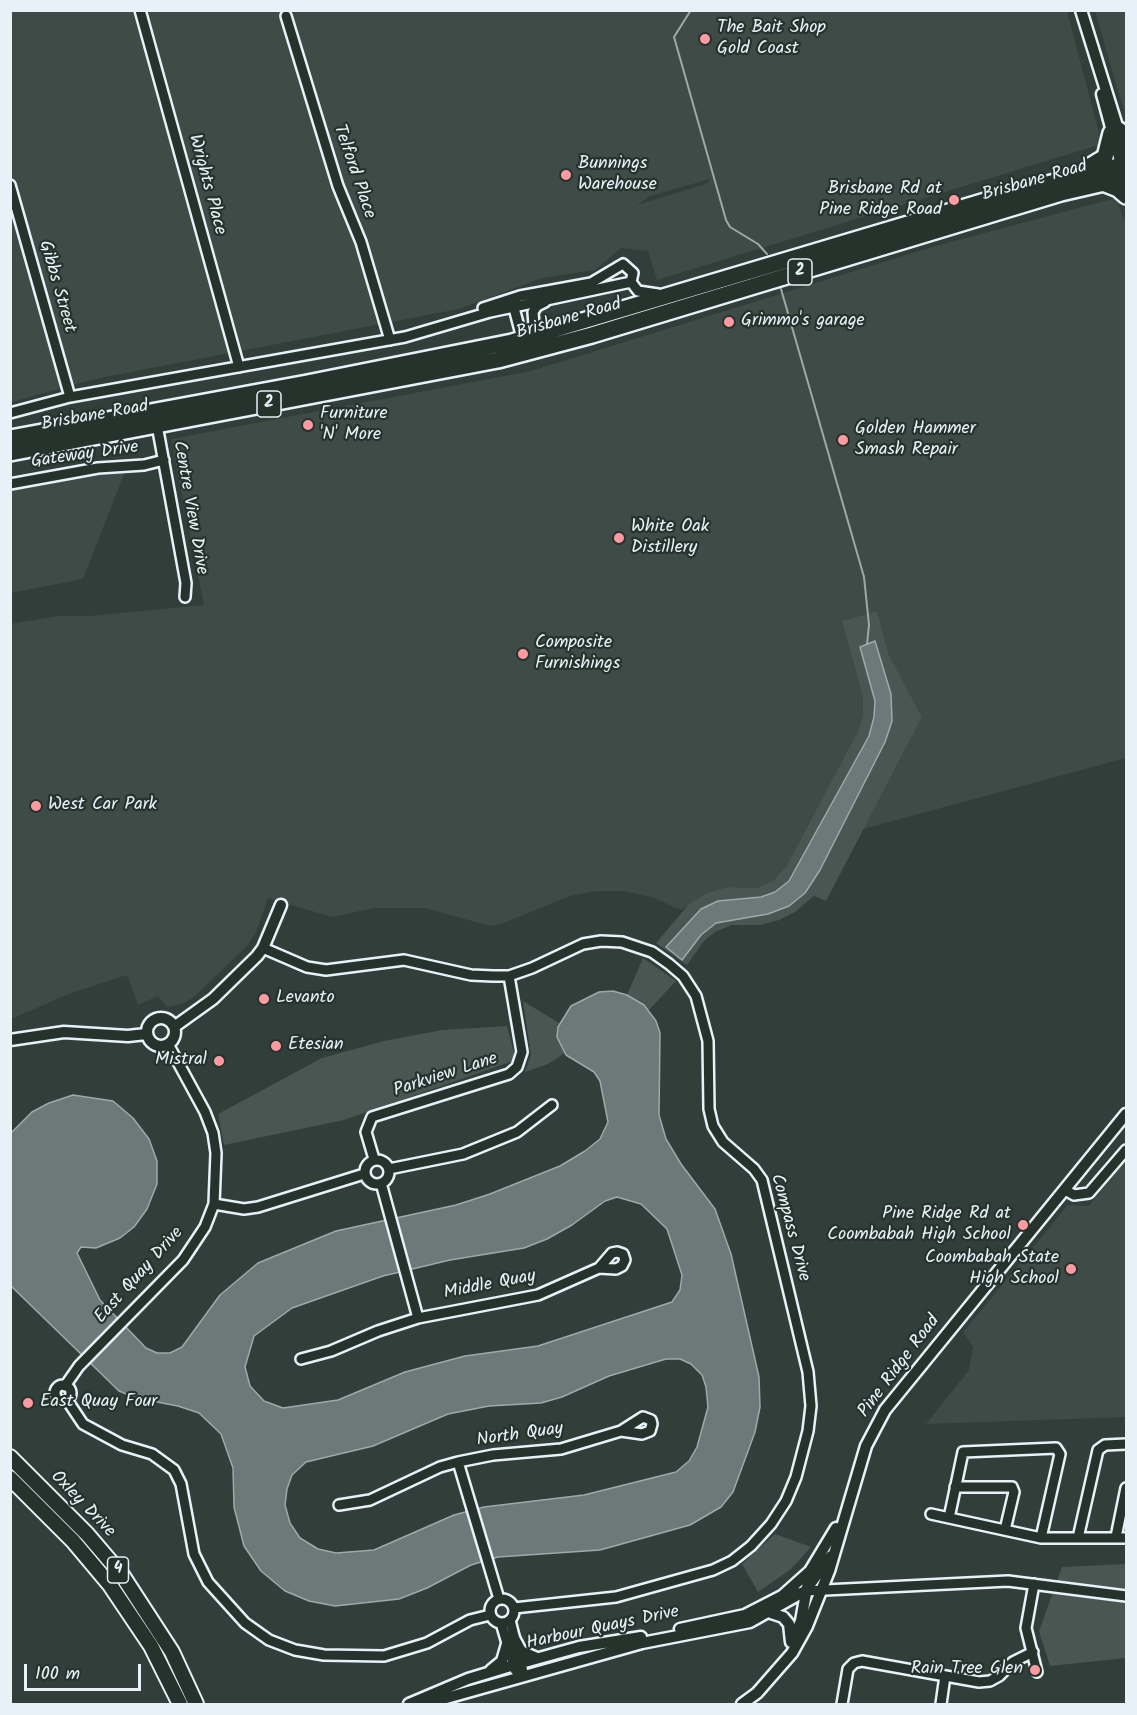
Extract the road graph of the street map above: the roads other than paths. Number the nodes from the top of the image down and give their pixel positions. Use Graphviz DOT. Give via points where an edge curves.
graph roads {
  1 [pos="141,10"];
  2 [pos="1081,10"];
  3 [pos="286,16"];
  4 [pos="1119,135"];
  5 [pos="1125,170"];
  6 [pos="1065,178"];
  7 [pos="1103,183"];
  8 [pos="10,185"];
  9 [pos="1126,196"];
  10 [pos="631,282"];
  11 [pos="682,293"];
  12 [pos="526,295"];
  13 [pos="564,297"];
  14 [pos="514,309"];
  15 [pos="471,317"];
  16 [pos="390,340"];
  17 [pos="530,344"];
  18 [pos="239,367"];
  19 [pos="70,398"];
  20 [pos="10,413"];
  21 [pos="158,425"];
  22 [pos="10,438"];
  23 [pos="10,453"];
  24 [pos="164,460"];
  25 [pos="10,484"];
  26 [pos="185,597"];
  27 [pos="281,905"];
  28 [pos="263,948"];
  29 [pos="509,976"];
  30 [pos="174,1027"];
  31 [pos="147,1034"];
  32 [pos="10,1040"];
  33 [pos="168,1044"];
  34 [pos="552,1105"];
  35 [pos="1126,1114"];
  36 [pos="1126,1150"];
  37 [pos="374,1159"];
  38 [pos="389,1169"];
  39 [pos="364,1174"];
  40 [pos="381,1183"];
  41 [pos="1065,1190"];
  42 [pos="214,1204"];
  43 [pos="599,1268"];
  44 [pos="418,1318"];
  45 [pos="301,1359"];
  46 [pos="621,1431"];
  47 [pos="1126,1444"];
  48 [pos="10,1457"];
  49 [pos="458,1462"];
  50 [pos="10,1478"];
  51 [pos="955,1487"];
  52 [pos="1126,1488"];
  53 [pos="339,1505"];
  54 [pos="930,1514"];
  55 [pos="843,1517"];
  56 [pos="949,1518"];
  57 [pos="1005,1530"];
  58 [pos="1116,1537"];
  59 [pos="1041,1538"];
  60 [pos="1078,1538"];
  61 [pos="1126,1538"];
  62 [pos="833,1553"];
  63 [pos="810,1571"];
  64 [pos="1034,1584"];
  65 [pos="805,1591"];
  66 [pos="822,1591"];
  67 [pos="782,1596"];
  68 [pos="1126,1596"];
  69 [pos="499,1599"];
  70 [pos="514,1608"];
  71 [pos="771,1613"];
  72 [pos="490,1615"];
  73 [pos="505,1622"];
  74 [pos="510,1641"];
  75 [pos="791,1645"];
  76 [pos="1033,1652"];
  77 [pos="538,1659"];
  78 [pos="783,1663"];
  79 [pos="517,1664"];
  80 [pos="1037,1672"];
  81 [pos="486,1673"];
  82 [pos="945,1676"];
  83 [pos="521,1677"];
  84 [pos="180,1704"];
  85 [pos="196,1704"];
  86 [pos="409,1704"];
  87 [pos="425,1704"];
  88 [pos="742,1704"];
  89 [pos="842,1704"];
  90 [pos="941,1704"];
  1 -- 18 [label="street, Wrights Place"];
  2 -- 4 [label="street" via="1102,82 1102,98"];
  3 -- 16 [label="street, Telford Place"];
  4 -- 5 [label="street"];
  4 -- 6 [label="highway" via="1103,160"];
  5 -- 6 [label="highway, Brisbane Road / 2"];
  5 -- 7 [label="highway, Brisbane Road / 2"];
  6 -- 11 [label="highway, Brisbane Road / 2"];
  7 -- 9 [label="highway"];
  7 -- 17 [label="highway, Brisbane Road / 2"];
  8 -- 19 [label="street, Gibbs Street"];
  10 -- 11 [label="street" via="648,295"];
  10 -- 12 [label="street" via="633,273 623,264 586,285"];
  10 -- 13 [label="street"];
  11 -- 17 [label="highway, Brisbane Road / 2"];
  12 -- 14 [label="street"];
  12 -- 15 [label="street" via="482,308"];
  13 -- 14 [label="street"];
  13 -- 17 [label="street" via="534,309"];
  14 -- 15 [label="street"];
  14 -- 17 [label="street"];
  15 -- 16 [label="street, Brisbane Road"];
  16 -- 18 [label="street, Brisbane Road"];
  17 -- 21 [label="highway, Brisbane Road / 2" via="426,375"];
  17 -- 22 [label="highway, Brisbane Road / 2"];
  18 -- 19 [label="street, Brisbane Road"];
  19 -- 20 [label="street, Brisbane Road"];
  21 -- 23 [label="highway, Brisbane Road / 2"];
  21 -- 24 [label="street, Centre View Drive"];
  24 -- 25 [label="street, Gateway Drive"];
  24 -- 26 [label="street, Centre View Drive" via="186,583"];
  27 -- 28 [label="street"];
  28 -- 29 [label="street, Compass Drive" via="307,967 326,970 404,960 471,975"];
  28 -- 30 [label="street" via="213,999"];
  29 -- 37 [label="street, Parkview Lane" via="522,1052 517,1067 509,1074 372,1117 366,1132"];
  29 -- 70 [label="street, Compass Drive" via="566,950 601,941 622,942 652,952 682,976 696,996 704,1018 713,1126 723,1142 762,1180 808,1372 812,1406 799,1465 786,1501 752,1546 732,1561 638,1592"];
  30 -- 31 [label="street" via="167,1019 156,1018"];
  30 -- 33 [label="street" via="174,1037"];
  31 -- 32 [label="street" via="64,1032"];
  31 -- 33 [label="street" via="153,1044"];
  33 -- 42 [label="street, East Quay Drive" via="213,1133 217,1170"];
  34 -- 38 [label="street" via="517,1132 474,1149"];
  35 -- 41 [label="street, Pine Ridge Road"];
  36 -- 41 [label="street" via="1089,1193 1080,1196"];
  37 -- 38 [label="street" via="384,1161"];
  37 -- 39 [label="street" via="366,1164"];
  38 -- 40 [label="street" via="388,1177"];
  39 -- 40 [label="street" via="371,1183"];
  39 -- 42 [label="street" via="258,1207"];
  40 -- 44 [label="street"];
  41 -- 55 [label="street, Pine Ridge Road" via="885,1410 866,1446"];
  42 -- 72 [label="street, East Quay Drive" via="194,1247 79,1366 65,1386 70,1392 67,1400 83,1424 122,1445 152,1454 174,1470 181,1484 194,1554 208,1582 245,1623 269,1640 324,1655 384,1656 427,1643 470,1620"];
  43 -- 44 [label="street, Middle Quay" via="538,1295"];
  44 -- 45 [label="street, Middle Quay" via="331,1352"];
  46 -- 49 [label="street, North Quay" via="561,1449"];
  47 -- 60 [label="street" via="1105,1445 1098,1450"];
  48 -- 85 [label="main road, Oxley Drive / 4" via="122,1575 172,1652"];
  49 -- 53 [label="street, North Quay" via="370,1500"];
  49 -- 69 [label="street, North Quay"];
  50 -- 84 [label="main road, Oxley Drive / 4" via="87,1555 110,1585 151,1646"];
  51 -- 56 [label="street"];
  51 -- 57 [label="street" via="1012,1487"];
  51 -- 59 [label="street" via="961,1455 966,1451 1056,1448 1060,1454"];
  52 -- 58 [label="street"];
  54 -- 56 [label="street"];
  55 -- 62 [label="street, Pine Ridge Road"];
  55 -- 63 [label="street, Pine Ridge Road"];
  56 -- 57 [label="street"];
  57 -- 59 [label="street"];
  58 -- 60 [label="street"];
  58 -- 61 [label="street"];
  59 -- 60 [label="street"];
  62 -- 65 [label="street, Harbour Quays Drive"];
  62 -- 66 [label="street, Pine Ridge Road"];
  63 -- 65 [label="street, Pine Ridge Road"];
  63 -- 67 [label="street"];
  64 -- 66 [label="street" via="1008,1581"];
  64 -- 68 [label="street"];
  64 -- 76 [label="street" via="1026,1628"];
  65 -- 66 [label="street"];
  65 -- 67 [label="street, Harbour Quays Drive"];
  65 -- 71 [label="street, Harbour Quays Drive"];
  65 -- 75 [label="street, Pine Ridge Road" via="801,1621"];
  66 -- 78 [label="street, Pine Ridge Road" via="802,1636"];
  67 -- 77 [label="street, Harbour Quays Drive" via="745,1615 579,1647"];
  69 -- 70 [label="street" via="508,1600"];
  69 -- 72 [label="street" via="490,1607"];
  70 -- 73 [label="street"];
  71 -- 75 [label="street" via="789,1624"];
  71 -- 83 [label="street, Harbour Quays Drive" via="738,1626 642,1643"];
  72 -- 73 [label="street"];
  73 -- 74 [label="street"];
  74 -- 77 [label="street"];
  74 -- 79 [label="street"];
  74 -- 81 [label="street" via="502,1661"];
  75 -- 78 [label="street, Pine Ridge Road"];
  76 -- 80 [label="street"];
  76 -- 82 [label="street" via="990,1681"];
  77 -- 79 [label="street, Harbour Quays Drive"];
  78 -- 88 [label="street, Pine Ridge Road"];
  79 -- 81 [label="street, Harbour Quays Drive"];
  79 -- 83 [label="street"];
  81 -- 86 [label="street, Harbour Quays Drive"];
  82 -- 89 [label="street" via="862,1661 854,1663 848,1669"];
  82 -- 90 [label="street"];
  83 -- 87 [label="street, Harbour Quays Drive"];
}
